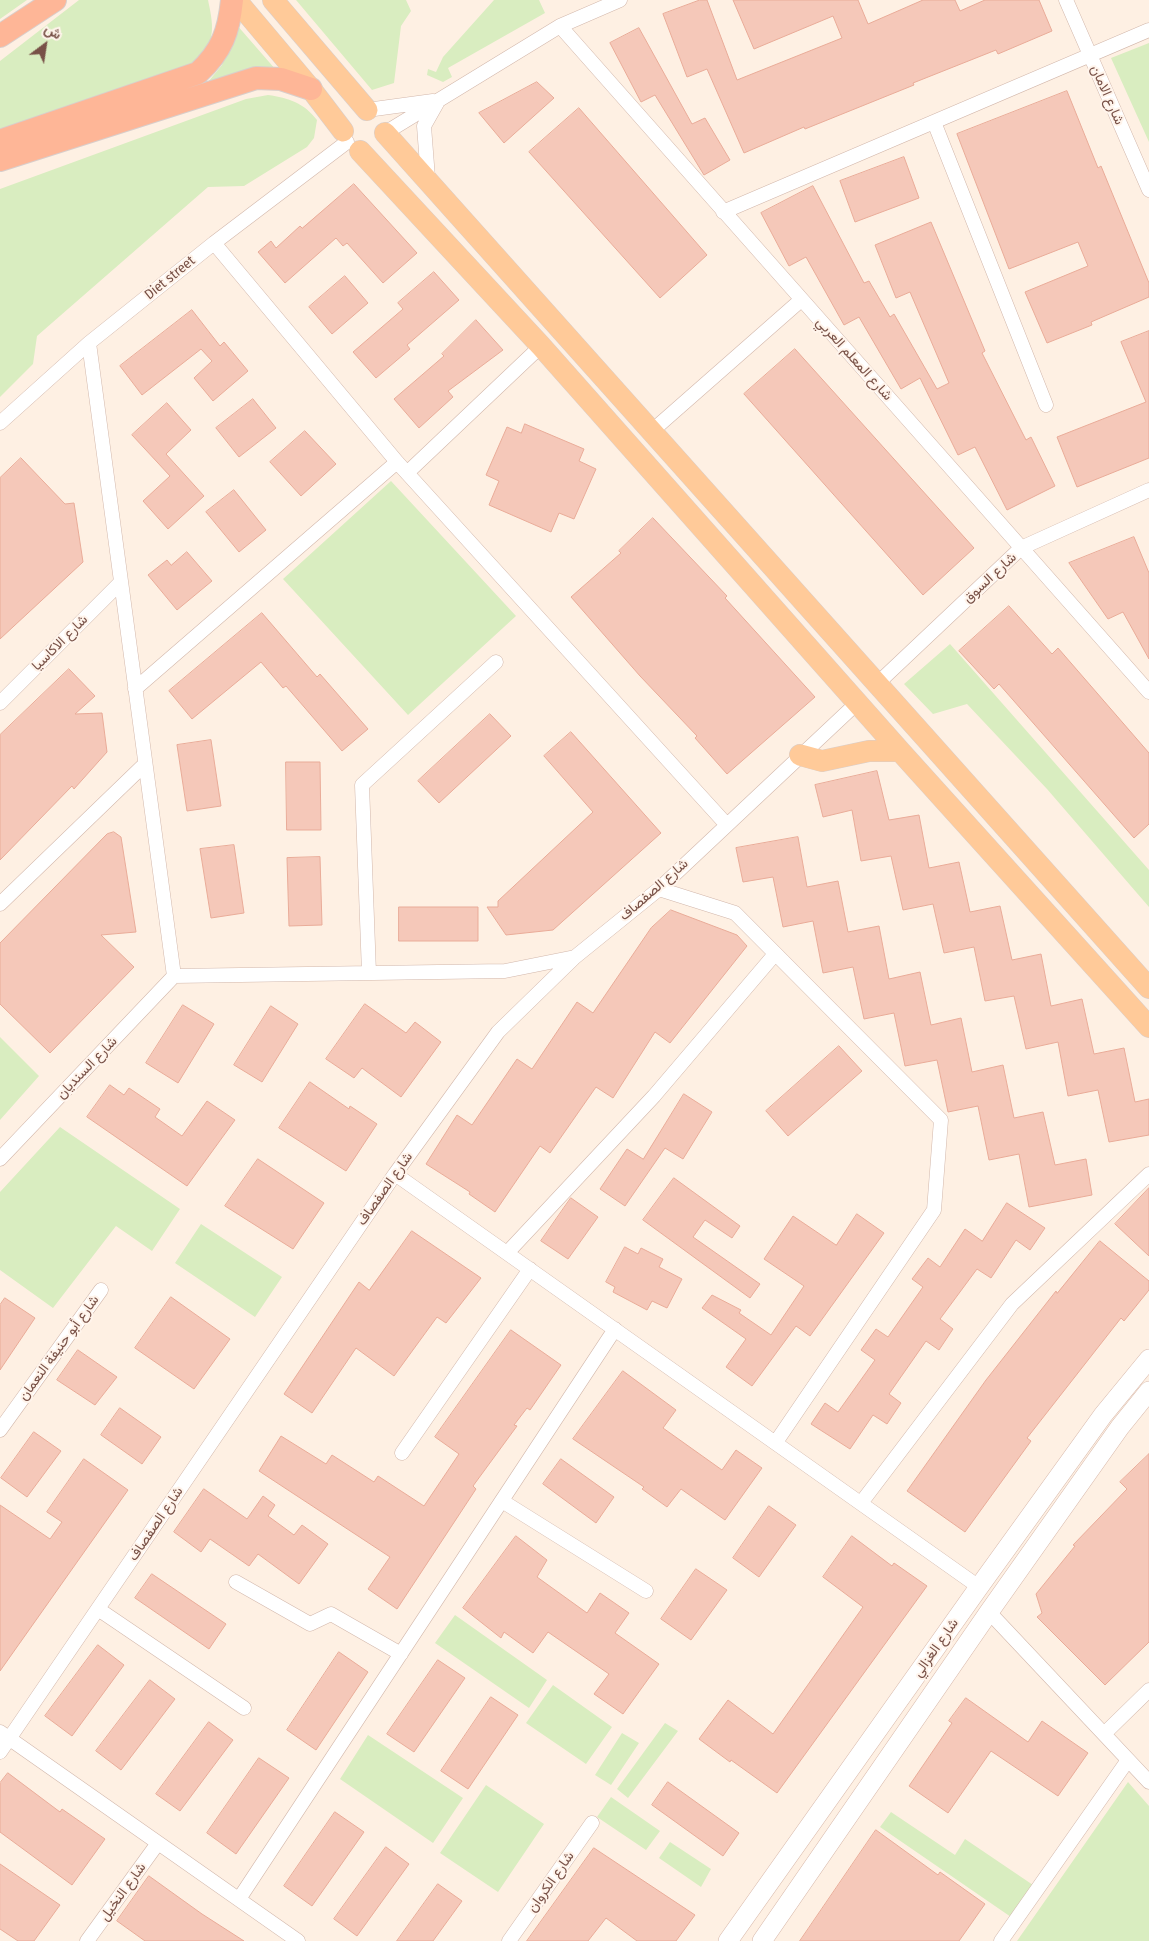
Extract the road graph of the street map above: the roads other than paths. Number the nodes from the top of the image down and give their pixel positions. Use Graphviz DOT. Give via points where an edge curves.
graph roads {
  1 [pos="55,0"];
  2 [pos="234,0"];
  3 [pos="272,0"];
  4 [pos="620,0"];
  5 [pos="1066,0"];
  6 [pos="560,26"];
  7 [pos="1149,30"];
  8 [pos="0,36"];
  9 [pos="1090,56"];
  10 [pos="312,89"];
  11 [pos="439,100"];
  12 [pos="367,110"];
  13 [pos="934,122"];
  14 [pos="385,133"];
  15 [pos="0,142"];
  16 [pos="350,142"];
  17 [pos="0,160"];
  18 [pos="428,178"];
  19 [pos="1149,190"];
  20 [pos="723,212"];
  21 [pos="214,243"];
  22 [pos="801,300"];
  23 [pos="89,343"];
  24 [pos="541,346"];
  25 [pos="1046,405"];
  26 [pos="0,423"];
  27 [pos="652,431"];
  28 [pos="396,462"];
  29 [pos="407,473"];
  30 [pos="1149,490"];
  31 [pos="1021,548"];
  32 [pos="120,583"];
  33 [pos="496,662"];
  34 [pos="878,683"];
  35 [pos="135,689"];
  36 [pos="1149,692"];
  37 [pos="0,703"];
  38 [pos="857,703"];
  39 [pos="900,752"];
  40 [pos="800,755"];
  41 [pos="145,764"];
  42 [pos="726,824"];
  43 [pos="659,889"];
  44 [pos="0,904"];
  45 [pos="775,954"];
  46 [pos="575,957"];
  47 [pos="369,973"];
  48 [pos="174,976"];
  49 [pos="1149,988"];
  50 [pos="1149,1027"];
  51 [pos="0,1159"];
  52 [pos="395,1174"];
  53 [pos="1149,1174"];
  54 [pos="507,1254"];
  55 [pos="530,1269"];
  56 [pos="101,1290"];
  57 [pos="615,1329"];
  58 [pos="1149,1359"];
  59 [pos="1149,1391"];
  60 [pos="0,1430"];
  61 [pos="776,1442"];
  62 [pos="402,1453"];
  63 [pos="502,1500"];
  64 [pos="861,1503"];
  65 [pos="236,1582"];
  66 [pos="979,1587"];
  67 [pos="646,1591"];
  68 [pos="98,1609"];
  69 [pos="989,1612"];
  70 [pos="401,1654"];
  71 [pos="1149,1690"];
  72 [pos="244,1708"];
  73 [pos="1104,1734"];
  74 [pos="5,1735"];
  75 [pos="0,1752"];
  76 [pos="1128,1760"];
  77 [pos="1149,1782"];
  78 [pos="592,1823"];
  79 [pos="158,1843"];
  80 [pos="239,1899"];
  81 [pos="87,1941"];
  82 [pos="297,1941"];
  83 [pos="509,1941"];
  84 [pos="728,1941"];
  85 [pos="762,1941"];
  86 [pos="1001,1941"];
  1 -- 8 [label="highway"];
  2 -- 10 [label="main road"];
  2 -- 15 [label="highway" via="230,26 214,58 198,73"];
  3 -- 12 [label="main road"];
  4 -- 6 [label="street"];
  5 -- 9 [label="street, شارع الامان"];
  6 -- 11 [label="street"];
  6 -- 20 [label="street, شارع المعلم العربي"];
  7 -- 9 [label="street"];
  9 -- 13 [label="street"];
  9 -- 19 [label="street, شارع الامان"];
  10 -- 16 [label="main road"];
  10 -- 17 [label="highway" via="281,79 256,78"];
  11 -- 12 [label="street"];
  11 -- 14 [label="street"];
  11 -- 18 [label="street" via="424,126"];
  12 -- 14 [label="main road" via="378,116 385,126"];
  12 -- 16 [label="main road" via="353,113 348,118"];
  13 -- 20 [label="street"];
  13 -- 25 [label="street"];
  14 -- 16 [label="main road" via="374,150"];
  14 -- 18 [label="main road"];
  16 -- 21 [label="street, Diet street"];
  16 -- 24 [label="main road"];
  18 -- 27 [label="main road"];
  20 -- 22 [label="street, شارع المعلم العربي"];
  21 -- 23 [label="street, Diet street"];
  21 -- 28 [label="street"];
  22 -- 27 [label="street"];
  22 -- 31 [label="street, شارع المعلم العربي"];
  23 -- 26 [label="street, Diet street"];
  23 -- 32 [label="street"];
  24 -- 29 [label="street"];
  24 -- 38 [label="main road"];
  27 -- 34 [label="main road"];
  28 -- 29 [label="street"];
  28 -- 35 [label="street"];
  29 -- 42 [label="street"];
  30 -- 31 [label="street, شارع السوق"];
  31 -- 34 [label="street, شارع السوق"];
  31 -- 36 [label="street, شارع المعلم العربي"];
  32 -- 35 [label="street"];
  32 -- 37 [label="street, شارع الاكاسيا"];
  33 -- 47 [label="street" via="362,785"];
  34 -- 49 [label="main road"];
  35 -- 41 [label="street"];
  38 -- 39 [label="main road"];
  38 -- 40 [label="street, شارع الصفصاف"];
  39 -- 40 [label="main road" via="869,751 822,761"];
  39 -- 50 [label="main road"];
  40 -- 42 [label="street, شارع الصفصاف"];
  41 -- 44 [label="street"];
  41 -- 48 [label="street"];
  42 -- 43 [label="street, شارع الصفصاف"];
  43 -- 45 [label="street" via="735,913"];
  43 -- 46 [label="street, شارع الصفصاف"];
  45 -- 54 [label="street" via="654,1096"];
  45 -- 61 [label="street" via="941,1120 934,1210"];
  46 -- 47 [label="street" via="505,972"];
  46 -- 52 [label="street, شارع الصفصاف" via="498,1032"];
  47 -- 48 [label="street"];
  48 -- 51 [label="street, شارع السنديان"];
  52 -- 54 [label="street"];
  52 -- 68 [label="street, شارع الصفصاف"];
  53 -- 64 [label="street" via="1012,1304"];
  54 -- 55 [label="street"];
  55 -- 57 [label="street"];
  55 -- 62 [label="street"];
  56 -- 60 [label="street, شارع أبو حنيفة النعمان"];
  57 -- 61 [label="street"];
  57 -- 63 [label="street"];
  58 -- 66 [label="main road, شارع الغزالي" via="1103,1415"];
  59 -- 69 [label="main road, شارع الغزالي"];
  61 -- 64 [label="street"];
  63 -- 67 [label="street"];
  63 -- 70 [label="street"];
  64 -- 66 [label="street"];
  65 -- 70 [label="street" via="310,1624 331,1614"];
  66 -- 84 [label="main road, شارع الغزالي"];
  68 -- 72 [label="street"];
  68 -- 74 [label="street, شارع الصفصاف"];
  69 -- 73 [label="street"];
  69 -- 85 [label="main road, شارع الغزالي"];
  70 -- 80 [label="street"];
  71 -- 73 [label="street"];
  73 -- 76 [label="street"];
  74 -- 75 [label="street, شارع الصفصاف"];
  74 -- 79 [label="street"];
  76 -- 77 [label="street"];
  76 -- 86 [label="street"];
  78 -- 83 [label="street, شارع الكروان"];
  79 -- 80 [label="street"];
  79 -- 81 [label="street, شارع النخيل"];
  80 -- 82 [label="street"];
}
